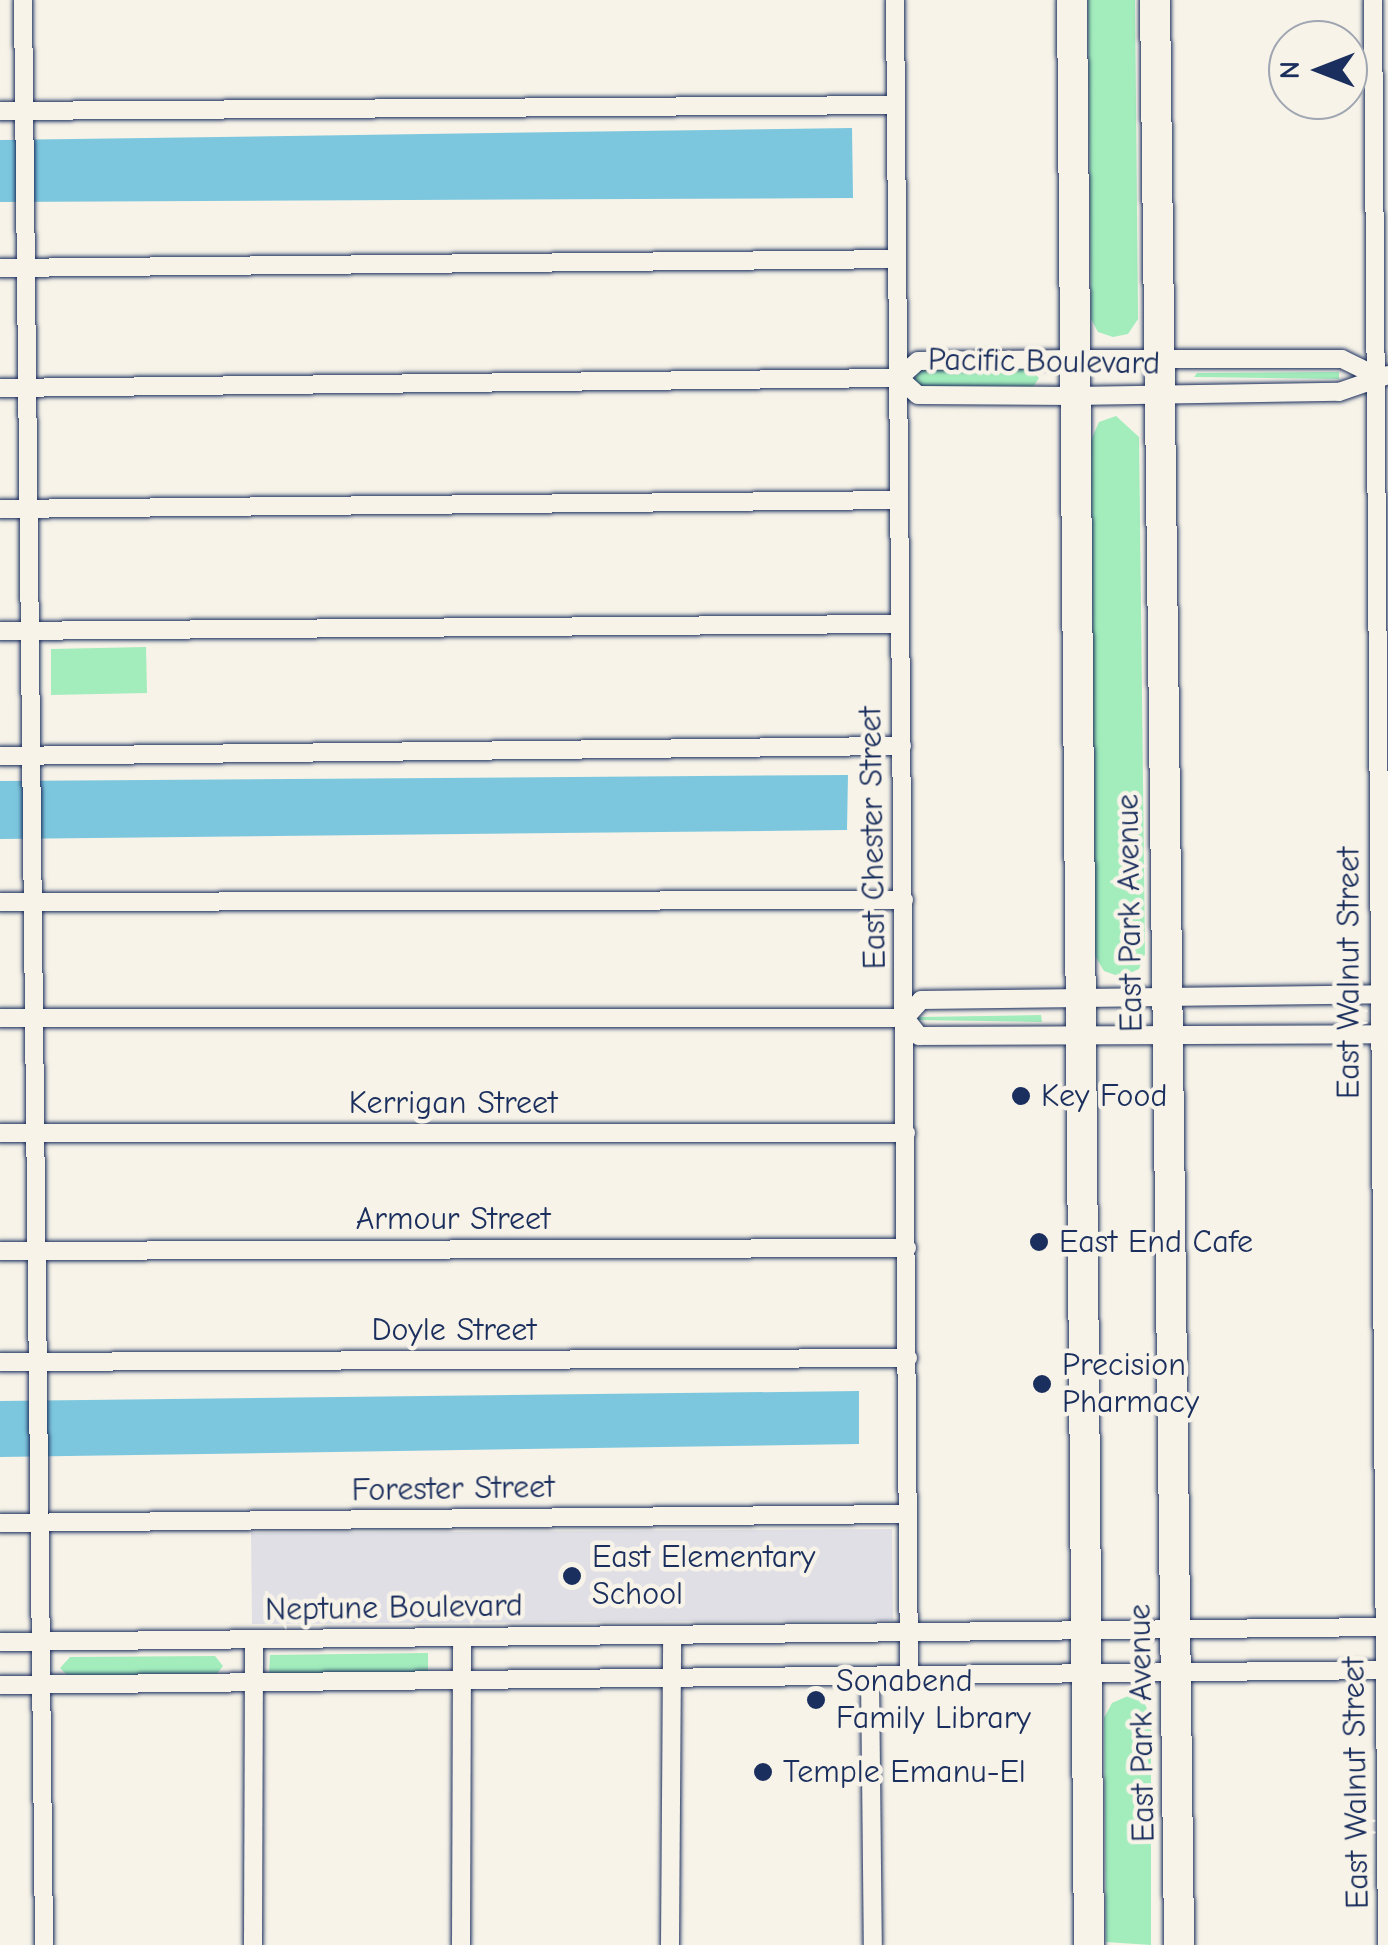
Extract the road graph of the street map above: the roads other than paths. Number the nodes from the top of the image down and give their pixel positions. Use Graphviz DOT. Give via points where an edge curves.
graph roads {
  1 [pos="23,0"];
  2 [pos="895,0"];
  3 [pos="1072,0"];
  4 [pos="1154,0"];
  5 [pos="1373,0"];
  6 [pos="1388,0"];
  7 [pos="896,105"];
  8 [pos="0,111"];
  9 [pos="24,120"];
  10 [pos="1381,123"];
  11 [pos="1381,246"];
  12 [pos="897,259"];
  13 [pos="0,268"];
  14 [pos="26,268"];
  15 [pos="1073,359"];
  16 [pos="1162,360"];
  17 [pos="1382,375"];
  18 [pos="898,378"];
  19 [pos="27,387"];
  20 [pos="0,388"];
  21 [pos="1074,396"];
  22 [pos="1162,396"];
  23 [pos="1382,494"];
  24 [pos="900,500"];
  25 [pos="0,509"];
  26 [pos="28,509"];
  27 [pos="1382,617"];
  28 [pos="900,624"];
  29 [pos="0,631"];
  30 [pos="29,631"];
  31 [pos="1382,741"];
  32 [pos="902,746"];
  33 [pos="0,756"];
  34 [pos="30,763"];
  35 [pos="1383,865"];
  36 [pos="904,900"];
  37 [pos="0,902"];
  38 [pos="31,902"];
  39 [pos="1383,994"];
  40 [pos="1164,996"];
  41 [pos="1080,997"];
  42 [pos="0,1018"];
  43 [pos="32,1018"];
  44 [pos="905,1018"];
  45 [pos="1383,1034"];
  46 [pos="1166,1035"];
  47 [pos="1080,1036"];
  48 [pos="0,1132"];
  49 [pos="34,1132"];
  50 [pos="906,1133"];
  51 [pos="907,1248"];
  52 [pos="34,1250"];
  53 [pos="0,1251"];
  54 [pos="908,1358"];
  55 [pos="0,1362"];
  56 [pos="36,1362"];
  57 [pos="908,1514"];
  58 [pos="36,1522"];
  59 [pos="0,1523"];
  60 [pos="1386,1627"];
  61 [pos="1176,1630"];
  62 [pos="1086,1631"];
  63 [pos="909,1632"];
  64 [pos="672,1635"];
  65 [pos="462,1637"];
  66 [pos="254,1640"];
  67 [pos="0,1642"];
  68 [pos="38,1642"];
  69 [pos="1386,1670"];
  70 [pos="1178,1672"];
  71 [pos="1086,1673"];
  72 [pos="909,1675"];
  73 [pos="870,1676"];
  74 [pos="672,1678"];
  75 [pos="462,1680"];
  76 [pos="254,1682"];
  77 [pos="40,1684"];
  78 [pos="0,1685"];
  79 [pos="44,1945"];
  80 [pos="252,1945"];
  81 [pos="461,1945"];
  82 [pos="670,1945"];
  83 [pos="874,1945"];
  84 [pos="1089,1945"];
  85 [pos="1179,1945"];
  86 [pos="1387,1945"];
  1 -- 9 [label="street"];
  2 -- 7 [label="street, East Chester Street"];
  3 -- 15 [label="highway, East Park Avenue"];
  4 -- 16 [label="highway, East Park Avenue"];
  5 -- 6 [label="street"];
  5 -- 10 [label="street, East Walnut Street"];
  7 -- 9 [label="street"];
  7 -- 12 [label="street, East Chester Street"];
  8 -- 9 [label="street"];
  9 -- 14 [label="street"];
  10 -- 11 [label="street, East Walnut Street"];
  11 -- 17 [label="street, East Walnut Street"];
  12 -- 14 [label="street"];
  12 -- 18 [label="street, East Chester Street"];
  13 -- 14 [label="street"];
  14 -- 19 [label="street"];
  15 -- 16 [label="street, Pacific Boulevard"];
  15 -- 18 [label="street, Pacific Boulevard" via="918,361"];
  15 -- 21 [label="highway, East Park Avenue"];
  16 -- 17 [label="street, Pacific Boulevard" via="1342,359"];
  16 -- 22 [label="highway, East Park Avenue"];
  17 -- 22 [label="street, Pacific Boulevard" via="1339,392"];
  17 -- 23 [label="street, East Walnut Street"];
  18 -- 19 [label="street"];
  18 -- 21 [label="street, Pacific Boulevard" via="918,395"];
  18 -- 24 [label="street, East Chester Street"];
  19 -- 20 [label="street"];
  19 -- 26 [label="street"];
  21 -- 22 [label="street, Pacific Boulevard"];
  21 -- 41 [label="highway, East Park Avenue"];
  22 -- 40 [label="highway, East Park Avenue"];
  23 -- 27 [label="street, East Walnut Street"];
  24 -- 26 [label="street"];
  24 -- 28 [label="street, East Chester Street"];
  25 -- 26 [label="street"];
  26 -- 30 [label="street"];
  27 -- 31 [label="street, East Walnut Street"];
  28 -- 30 [label="street"];
  28 -- 32 [label="street, East Chester Street"];
  29 -- 30 [label="street"];
  30 -- 34 [label="street"];
  31 -- 35 [label="street, East Walnut Street"];
  32 -- 34 [label="street"];
  32 -- 36 [label="street, East Chester Street"];
  33 -- 34 [label="street"];
  34 -- 38 [label="street"];
  35 -- 39 [label="street, East Walnut Street"];
  36 -- 38 [label="street"];
  36 -- 44 [label="street, East Chester Street"];
  37 -- 38 [label="street"];
  38 -- 43 [label="street"];
  39 -- 40 [label="street"];
  39 -- 45 [label="street, East Walnut Street"];
  40 -- 41 [label="street"];
  40 -- 46 [label="highway, East Park Avenue"];
  41 -- 44 [label="street" via="921,1000"];
  41 -- 47 [label="highway, East Park Avenue"];
  42 -- 43 [label="street"];
  43 -- 44 [label="street"];
  43 -- 49 [label="street"];
  44 -- 47 [label="street" via="919,1036"];
  44 -- 50 [label="street, East Chester Street"];
  45 -- 46 [label="street"];
  45 -- 60 [label="street, East Walnut Street"];
  46 -- 47 [label="street"];
  46 -- 61 [label="highway, East Park Avenue"];
  47 -- 62 [label="highway, East Park Avenue"];
  48 -- 49 [label="street, Kerrigan Street"];
  49 -- 50 [label="street, Kerrigan Street"];
  49 -- 52 [label="street"];
  50 -- 51 [label="street, East Chester Street"];
  51 -- 52 [label="street, Armour Street"];
  51 -- 54 [label="street, East Chester Street"];
  52 -- 53 [label="street, Armour Street"];
  52 -- 56 [label="street"];
  54 -- 56 [label="street, Doyle Street"];
  54 -- 57 [label="street, East Chester Street"];
  55 -- 56 [label="street, Doyle Street"];
  56 -- 58 [label="street"];
  57 -- 58 [label="street, Forester Street"];
  57 -- 63 [label="street, East Chester Street"];
  58 -- 59 [label="street, Forester Street"];
  58 -- 68 [label="street"];
  60 -- 61 [label="street, Neptune Boulevard"];
  60 -- 69 [label="street, East Walnut Street"];
  61 -- 62 [label="street, Neptune Boulevard"];
  61 -- 70 [label="highway, East Park Avenue"];
  62 -- 63 [label="street, Neptune Boulevard"];
  62 -- 71 [label="highway, East Park Avenue"];
  63 -- 64 [label="street, Neptune Boulevard"];
  63 -- 72 [label="street, East Chester Street"];
  64 -- 65 [label="street, Neptune Boulevard"];
  64 -- 74 [label="street"];
  65 -- 66 [label="street, Neptune Boulevard"];
  65 -- 75 [label="street"];
  66 -- 68 [label="street, Neptune Boulevard"];
  66 -- 76 [label="street"];
  67 -- 68 [label="street, Neptune Boulevard"];
  68 -- 77 [label="street"];
  69 -- 70 [label="street"];
  69 -- 86 [label="street, East Walnut Street"];
  70 -- 71 [label="street"];
  70 -- 85 [label="highway, East Park Avenue"];
  71 -- 72 [label="street"];
  71 -- 84 [label="highway, East Park Avenue"];
  72 -- 73 [label="street"];
  73 -- 74 [label="street"];
  73 -- 83 [label="street"];
  74 -- 75 [label="street"];
  74 -- 82 [label="street"];
  75 -- 76 [label="street"];
  75 -- 81 [label="street"];
  76 -- 77 [label="street"];
  76 -- 80 [label="street"];
  77 -- 78 [label="street"];
  77 -- 79 [label="street"];
}
